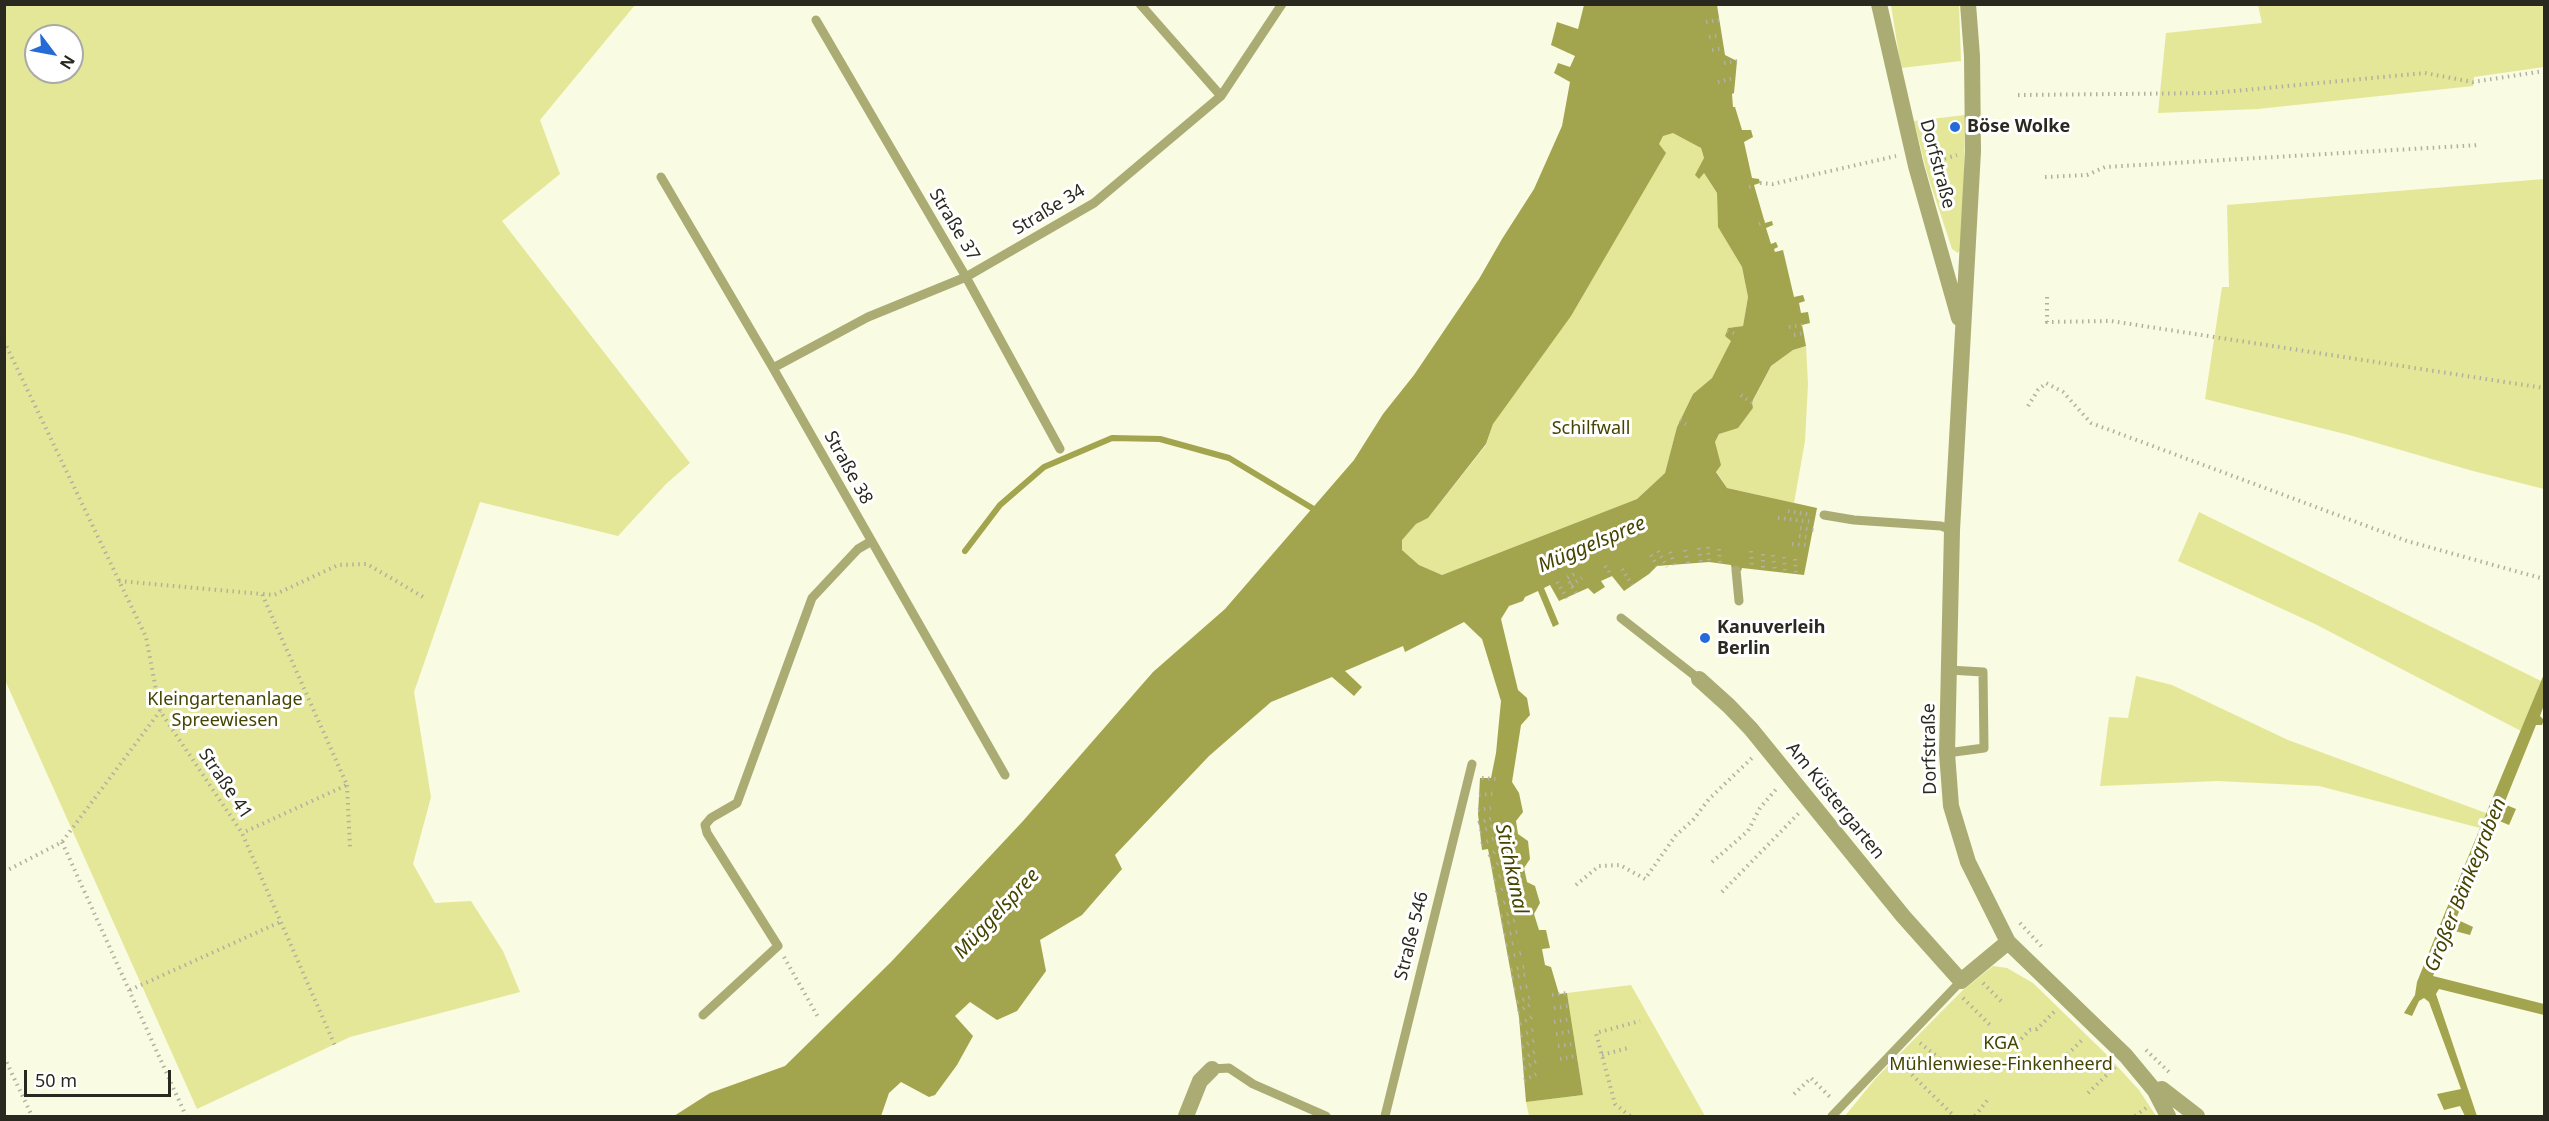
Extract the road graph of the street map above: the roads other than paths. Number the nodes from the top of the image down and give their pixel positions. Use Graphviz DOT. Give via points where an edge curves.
graph roads {
  1 [pos="1140,4"];
  2 [pos="1282,4"];
  3 [pos="1879,4"];
  4 [pos="1968,4"];
  5 [pos="816,20"];
  6 [pos="1221,96"];
  7 [pos="661,177"];
  8 [pos="966,277"];
  9 [pos="1962,333"];
  10 [pos="773,368"];
  11 [pos="1060,449"];
  12 [pos="1820,515"];
  13 [pos="1952,530"];
  14 [pos="870,542"];
  15 [pos="1736,570"];
  16 [pos="1739,601"];
  17 [pos="1621,618"];
  18 [pos="1949,670"];
  19 [pos="1699,679"];
  20 [pos="1947,753"];
  21 [pos="1472,764"];
  22 [pos="1005,775"];
  23 [pos="2008,942"];
  24 [pos="1961,981"];
  25 [pos="703,1015"];
  26 [pos="1212,1069"];
  27 [pos="2156,1091"];
  28 [pos="1186,1116"];
  29 [pos="1326,1116"];
  30 [pos="1385,1116"];
  31 [pos="1832,1116"];
  32 [pos="2168,1116"];
  33 [pos="2197,1116"];
  1 -- 6 [label="lane"];
  2 -- 6 [label="lane, Straße 34"];
  3 -- 9 [label="street, Dorfstraße" via="1916,166"];
  4 -- 9 [label="street, Dorfstraße" via="1973,151"];
  5 -- 8 [label="lane, Straße 37"];
  6 -- 8 [label="lane, Straße 34" via="1094,203"];
  7 -- 10 [label="lane, Straße 38"];
  8 -- 10 [label="lane, Straße 34" via="868,317"];
  8 -- 11 [label="lane, Straße 37"];
  9 -- 13 [label="street, Dorfstraße"];
  10 -- 14 [label="lane, Straße 38"];
  12 -- 13 [label="lane"];
  13 -- 18 [label="street, Dorfstraße"];
  14 -- 22 [label="lane, Straße 38"];
  14 -- 25 [label="lane" via="858,549 812,598 737,803 705,825 778,946"];
  15 -- 16 [label="lane"];
  17 -- 19 [label="lane, Am Küstergarten"];
  18 -- 20 [label="street, Dorfstraße"];
  18 -- 20 [label="lane" via="1983,672 1984,748"];
  19 -- 24 [label="street, Am Küstergarten" via="1751,729"];
  20 -- 23 [label="street, Dorfstraße" via="1958,836"];
  21 -- 30 [label="lane, Straße 546"];
  23 -- 24 [label="street"];
  23 -- 27 [label="street, Dorfstraße" via="2126,1056"];
  24 -- 31 [label="lane"];
  26 -- 28 [label="street" via="1200,1081"];
  26 -- 29 [label="lane" via="1229,1068 1253,1084"];
  27 -- 32 [label="street, Dorfstraße"];
  27 -- 33 [label="street, Dorfstraße" via="2162,1089"];
}
